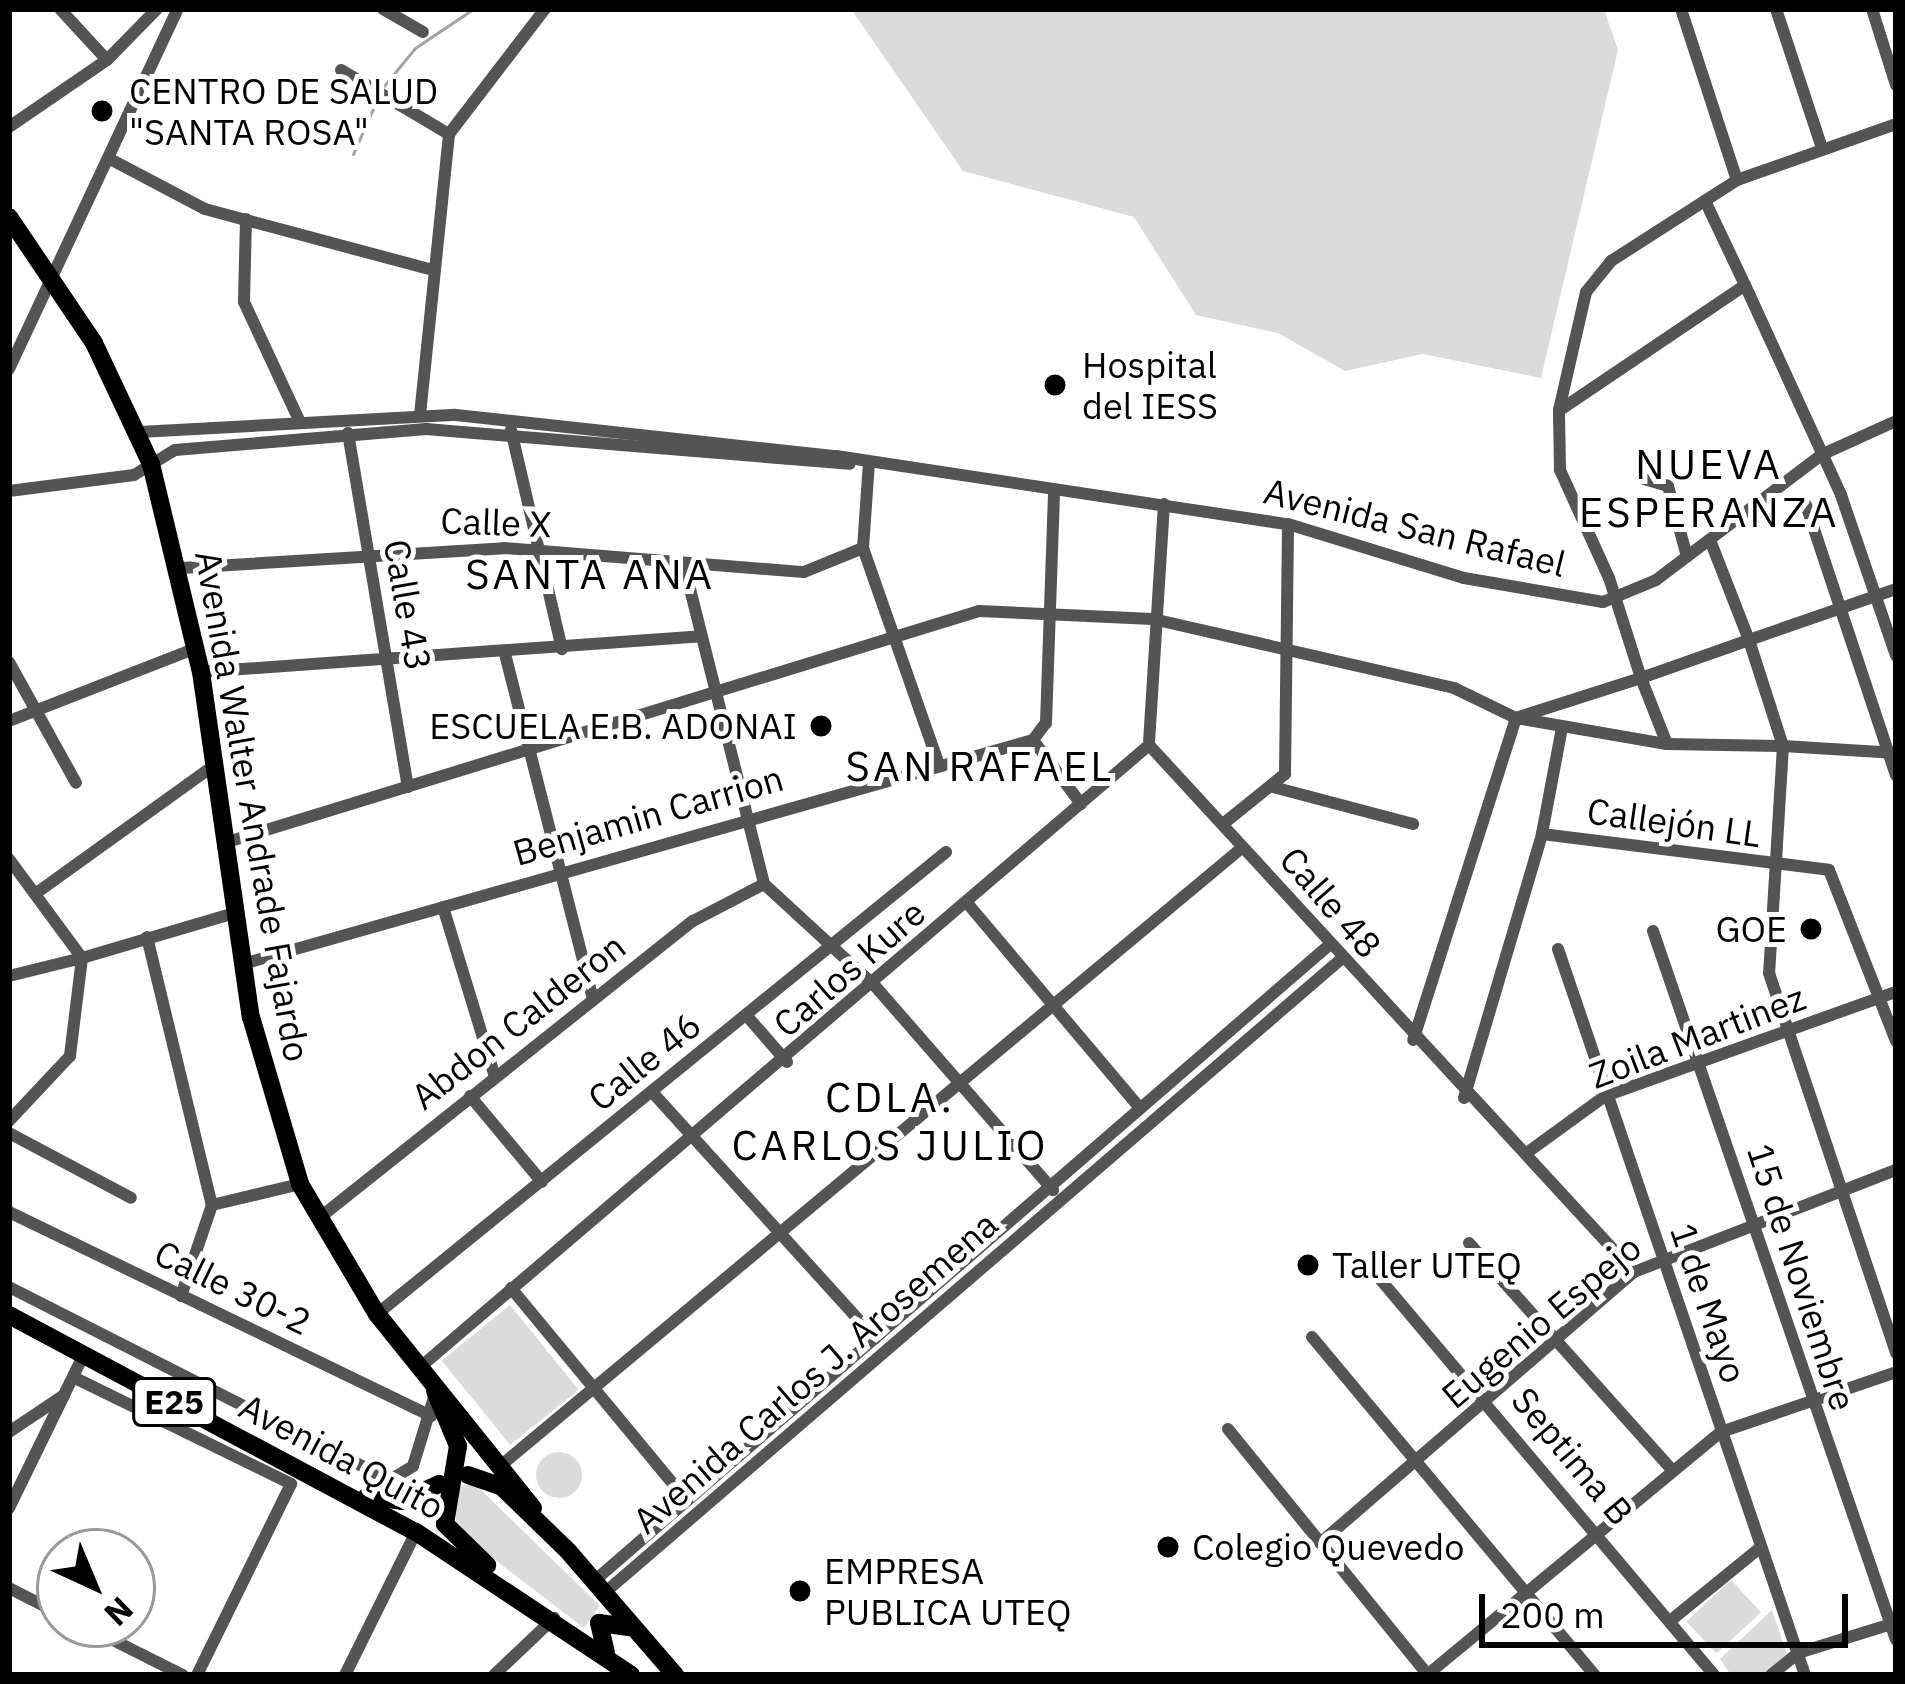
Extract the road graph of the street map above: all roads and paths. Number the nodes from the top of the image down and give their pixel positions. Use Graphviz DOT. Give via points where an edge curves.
graph roads {
  1 [pos="59,9"];
  2 [pos="157,9"];
  3 [pos="178,9"];
  4 [pos="383,9"];
  5 [pos="545,9"];
  6 [pos="1681,9"];
  7 [pos="1776,9"];
  8 [pos="1872,9"];
  9 [pos="423,32"];
  10 [pos="107,60"];
  11 [pos="340,70"];
  12 [pos="1896,86"];
  13 [pos="1896,124"];
  14 [pos="9,127"];
  15 [pos="448,134"];
  16 [pos="1822,148"];
  17 [pos="110,159"];
  18 [pos="1738,179"];
  19 [pos="1706,203"];
  20 [pos="9,217"];
  21 [pos="246,218"];
  22 [pos="432,270"];
  23 [pos="55,280"];
  24 [pos="1745,285"];
  25 [pos="9,369"];
  26 [pos="1559,410"];
  27 [pos="420,415"];
  28 [pos="298,418"];
  29 [pos="1896,421"];
  30 [pos="511,430"];
  31 [pos="139,432"];
  32 [pos="348,433"];
  33 [pos="1821,455"];
  34 [pos="869,463"];
  35 [pos="151,464"];
  36 [pos="1645,479"];
  37 [pos="1054,490"];
  38 [pos="9,491"];
  39 [pos="1164,504"];
  40 [pos="1806,505"];
  41 [pos="1288,524"];
  42 [pos="1710,540"];
  43 [pos="863,548"];
  44 [pos="368,552"];
  45 [pos="545,552"];
  46 [pos="1687,557"];
  47 [pos="684,565"];
  48 [pos="181,568"];
  49 [pos="1896,589"];
  50 [pos="1874,596"];
  51 [pos="1616,602"];
  52 [pos="1049,609"];
  53 [pos="1841,609"];
  54 [pos="1153,619"];
  55 [pos="698,636"];
  56 [pos="902,639"];
  57 [pos="1749,640"];
  58 [pos="196,648"];
  59 [pos="562,649"];
  60 [pos="1287,653"];
  61 [pos="505,654"];
  62 [pos="1896,656"];
  63 [pos="388,661"];
  64 [pos="9,662"];
  65 [pos="200,672"];
  66 [pos="1641,678"];
  67 [pos="715,696"];
  68 [pos="34,706"];
  69 [pos="1516,718"];
  70 [pos="9,721"];
  71 [pos="1562,734"];
  72 [pos="1033,740"];
  73 [pos="1667,744"];
  74 [pos="1149,745"];
  75 [pos="1783,746"];
  76 [pos="1892,753"];
  77 [pos="527,754"];
  78 [pos="939,765"];
  79 [pos="214,766"];
  80 [pos="1896,775"];
  81 [pos="76,783"];
  82 [pos="408,787"];
  83 [pos="1274,787"];
  84 [pos="1081,804"];
  85 [pos="747,816"];
  86 [pos="1223,824"];
  87 [pos="1413,824"];
  88 [pos="1542,834"];
  89 [pos="224,842"];
  90 [pos="1244,847"];
  91 [pos="946,852"];
  92 [pos="9,859"];
  93 [pos="1773,866"];
  94 [pos="557,872"];
  95 [pos="764,884"];
  96 [pos="35,894"];
  97 [pos="968,904"];
  98 [pos="443,907"];
  99 [pos="235,913"];
  100 [pos="1653,931"];
  101 [pos="147,937"];
  102 [pos="835,944"];
  103 [pos="1328,946"];
  104 [pos="1558,949"];
  105 [pos="82,958"];
  106 [pos="1340,960"];
  107 [pos="243,964"];
  108 [pos="9,976"];
  109 [pos="875,986"];
  110 [pos="1896,992"];
  111 [pos="1882,998"];
  112 [pos="593,1000"];
  113 [pos="1054,1005"];
  114 [pos="747,1016"];
  115 [pos="1787,1034"];
  116 [pos="1413,1040"];
  117 [pos="1896,1041"];
  118 [pos="1699,1060"];
  119 [pos="787,1062"];
  120 [pos="495,1077"];
  121 [pos="961,1082"];
  122 [pos="653,1093"];
  123 [pos="470,1096"];
  124 [pos="1605,1096"];
  125 [pos="1464,1098"];
  126 [pos="1140,1108"];
  127 [pos="9,1121"];
  128 [pos="9,1132"];
  129 [pos="695,1141"];
  130 [pos="1528,1152"];
  131 [pos="1896,1170"];
  132 [pos="542,1182"];
  133 [pos="300,1184"];
  134 [pos="1050,1186"];
  135 [pos="1840,1186"];
  136 [pos="131,1198"];
  137 [pos="1061,1200"];
  138 [pos="212,1205"];
  139 [pos="9,1212"];
  140 [pos="318,1219"];
  141 [pos="1750,1219"];
  142 [pos="783,1233"];
  143 [pos="1469,1244"];
  144 [pos="1662,1256"];
  145 [pos="1634,1272"];
  146 [pos="1380,1279"];
  147 [pos="9,1287"];
  148 [pos="511,1288"];
  149 [pos="181,1296"];
  150 [pos="377,1314"];
  151 [pos="9,1315"];
  152 [pos="1562,1336"];
  153 [pos="1312,1337"];
  154 [pos="875,1338"];
  155 [pos="1896,1353"];
  156 [pos="84,1354"];
  157 [pos="418,1369"];
  158 [pos="1896,1372"];
  159 [pos="73,1376"];
  160 [pos="435,1391"];
  161 [pos="595,1391"];
  162 [pos="64,1395"];
  163 [pos="1810,1399"];
  164 [pos="1490,1402"];
  165 [pos="430,1416"];
  166 [pos="1228,1429"];
  167 [pos="9,1432"];
  168 [pos="1721,1432"];
  169 [pos="1414,1466"];
  170 [pos="499,1467"];
  171 [pos="462,1468"];
  172 [pos="1672,1470"];
  173 [pos="369,1471"];
  174 [pos="442,1489"];
  175 [pos="349,1491"];
  176 [pos="687,1501"];
  177 [pos="9,1508"];
  178 [pos="416,1532"];
  179 [pos="1598,1533"];
  180 [pos="1320,1543"];
  181 [pos="1761,1547"];
  182 [pos="568,1551"];
  183 [pos="9,1588"];
  184 [pos="598,1588"];
  185 [pos="1527,1594"];
  186 [pos="527,1599"];
  187 [pos="36,1602"];
  188 [pos="554,1618"];
  189 [pos="1670,1621"];
  190 [pos="1893,1623"];
  191 [pos="637,1634"];
  192 [pos="1896,1640"];
  193 [pos="129,1648"];
  194 [pos="1798,1653"];
  195 [pos="611,1661"];
  196 [pos="183,1675"];
  197 [pos="197,1675"];
  198 [pos="345,1675"];
  199 [pos="494,1675"];
  200 [pos="632,1675"];
  201 [pos="675,1675"];
  202 [pos="1427,1675"];
  203 [pos="1595,1675"];
  204 [pos="1714,1675"];
  205 [pos="1771,1675"];
  206 [pos="1805,1675"];
  1 -- 10 [label="street"];
  2 -- 10 [label="street"];
  3 -- 17 [label="street"];
  4 -- 9 [label="street"];
  5 -- 15 [label="street"];
  6 -- 18 [label="street"];
  7 -- 16 [label="street"];
  8 -- 12 [label="street"];
  10 -- 14 [label="street"];
  11 -- 15 [label="street"];
  13 -- 16 [label="street"];
  15 -- 22 [label="street"];
  16 -- 18 [label="street"];
  17 -- 21 [label="street"];
  17 -- 23 [label="street"];
  18 -- 19 [label="street"];
  19 -- 24 [label="street"];
  19 -- 26 [label="street" via="1592,280"];
  20 -- 23 [label="main road, Avenida Walter Andrade Fajardo"];
  21 -- 22 [label="street"];
  21 -- 28 [label="street" via="244,302"];
  22 -- 27 [label="street"];
  23 -- 25 [label="street"];
  23 -- 31 [label="main road, Avenida Walter Andrade Fajardo"];
  24 -- 26 [label="street"];
  24 -- 33 [label="street"];
  26 -- 51 [label="street" via="1560,470"];
  27 -- 28 [label="street, Avenida San Rafael"];
  27 -- 34 [label="street, Avenida San Rafael"];
  28 -- 31 [label="street, Avenida San Rafael"];
  29 -- 33 [label="street"];
  30 -- 32 [label="street, Avenida San Rafael"];
  30 -- 34 [label="street, Avenida San Rafael"];
  30 -- 45 [label="street"];
  31 -- 35 [label="main road, Avenida Walter Andrade Fajardo"];
  32 -- 35 [label="street, Avenida San Rafael" via="175,450"];
  32 -- 44 [label="street, Calle 43"];
  33 -- 42 [label="street"];
  33 -- 50 [label="street"];
  34 -- 37 [label="street, Avenida San Rafael"];
  34 -- 43 [label="street"];
  35 -- 38 [label="street, Avenida San Rafael"];
  35 -- 48 [label="main road, Avenida Walter Andrade Fajardo"];
  36 -- 46 [label="street" via="1670,488"];
  37 -- 39 [label="street, Avenida San Rafael"];
  37 -- 52 [label="street"];
  39 -- 41 [label="street, Avenida San Rafael"];
  39 -- 54 [label="street"];
  40 -- 53 [label="street"];
  41 -- 51 [label="street, Avenida San Rafael" via="1464,578"];
  41 -- 60 [label="street"];
  42 -- 46 [label="street"];
  42 -- 57 [label="street"];
  43 -- 47 [label="street, Calle X" via="804,572"];
  43 -- 56 [label="street"];
  44 -- 45 [label="street, Calle X"];
  44 -- 48 [label="street, Calle X"];
  44 -- 63 [label="street, Calle 43"];
  45 -- 47 [label="street, Calle X"];
  45 -- 59 [label="street"];
  46 -- 51 [label="street"];
  47 -- 55 [label="street"];
  48 -- 58 [label="main road, Avenida Walter Andrade Fajardo"];
  49 -- 50 [label="street"];
  50 -- 53 [label="street"];
  50 -- 62 [label="street"];
  51 -- 66 [label="street"];
  52 -- 54 [label="street"];
  52 -- 56 [label="street" via="980,611"];
  52 -- 72 [label="street" via="1046,722"];
  53 -- 57 [label="street"];
  53 -- 76 [label="street"];
  54 -- 60 [label="street"];
  54 -- 74 [label="street"];
  55 -- 59 [label="street"];
  55 -- 67 [label="street"];
  56 -- 67 [label="street"];
  56 -- 78 [label="street"];
  57 -- 66 [label="street"];
  57 -- 75 [label="street"];
  58 -- 65 [label="main road, Avenida Walter Andrade Fajardo"];
  58 -- 68 [label="street"];
  59 -- 61 [label="street"];
  60 -- 69 [label="street" via="1454,688"];
  60 -- 83 [label="street" via="1288,758"];
  61 -- 63 [label="street"];
  61 -- 77 [label="street"];
  63 -- 65 [label="street"];
  63 -- 82 [label="street, Calle 43"];
  64 -- 68 [label="street"];
  65 -- 79 [label="main road, Avenida Walter Andrade Fajardo"];
  66 -- 69 [label="street"];
  66 -- 73 [label="street"];
  67 -- 77 [label="street"];
  67 -- 85 [label="street"];
  68 -- 70 [label="street"];
  68 -- 81 [label="street"];
  69 -- 71 [label="street"];
  69 -- 116 [label="street"];
  71 -- 73 [label="street"];
  71 -- 88 [label="street, Callejón LL"];
  72 -- 78 [label="street, Benjamin Carrion"];
  72 -- 84 [label="street"];
  73 -- 75 [label="street"];
  74 -- 84 [label="street, Carlos Kure"];
  74 -- 86 [label="street, Calle 48"];
  75 -- 76 [label="street"];
  75 -- 93 [label="street"];
  76 -- 80 [label="street"];
  77 -- 82 [label="street"];
  77 -- 94 [label="street"];
  78 -- 85 [label="street, Benjamin Carrion"];
  79 -- 89 [label="main road, Avenida Walter Andrade Fajardo"];
  79 -- 96 [label="street"];
  82 -- 89 [label="street"];
  83 -- 86 [label="street"];
  83 -- 87 [label="street"];
  84 -- 97 [label="street, Carlos Kure"];
  85 -- 94 [label="street, Benjamin Carrion"];
  85 -- 95 [label="street"];
  86 -- 90 [label="street, Calle 48"];
  88 -- 93 [label="street, Callejón LL"];
  88 -- 125 [label="street"];
  89 -- 99 [label="main road, Avenida Walter Andrade Fajardo"];
  90 -- 103 [label="street, Calle 48"];
  90 -- 113 [label="street"];
  91 -- 102 [label="street, Calle 46"];
  92 -- 96 [label="street"];
  93 -- 111 [label="street, Callejón LL" via="1828,870"];
  93 -- 115 [label="street" via="1769,973"];
  94 -- 98 [label="street, Benjamin Carrion"];
  94 -- 112 [label="street"];
  95 -- 102 [label="street"];
  95 -- 112 [label="street, Abdon Calderon" via="693,921"];
  96 -- 105 [label="street"];
  97 -- 109 [label="street, Carlos Kure"];
  97 -- 113 [label="street"];
  98 -- 107 [label="street, Benjamin Carrion"];
  98 -- 120 [label="street"];
  99 -- 101 [label="street"];
  99 -- 107 [label="main road, Avenida Walter Andrade Fajardo"];
  100 -- 118 [label="street, 15 de Noviembre"];
  101 -- 105 [label="street"];
  101 -- 138 [label="street"];
  102 -- 109 [label="street"];
  102 -- 114 [label="street, Calle 46"];
  103 -- 106 [label="street, Calle 48"];
  103 -- 126 [label="street, Avenida Carlos J. Arosemena"];
  104 -- 124 [label="street, 1 de Mayo"];
  105 -- 108 [label="street"];
  105 -- 127 [label="street" via="70,1056"];
  106 -- 116 [label="street, Calle 48"];
  106 -- 137 [label="street, Avenida Carlos J. Arosemena"];
  107 -- 133 [label="main road, Avenida Walter Andrade Fajardo"];
  109 -- 119 [label="street, Carlos Kure"];
  109 -- 121 [label="street"];
  110 -- 111 [label="street, Zoila Martinez"];
  111 -- 115 [label="street, Zoila Martinez"];
  111 -- 117 [label="street"];
  112 -- 120 [label="street, Abdon Calderon"];
  113 -- 121 [label="street"];
  113 -- 126 [label="street"];
  114 -- 119 [label="street"];
  114 -- 122 [label="street, Calle 46"];
  115 -- 118 [label="street, Zoila Martinez"];
  115 -- 135 [label="street"];
  116 -- 125 [label="street, Calle 48"];
  118 -- 124 [label="street, Zoila Martinez"];
  118 -- 141 [label="street, 15 de Noviembre"];
  119 -- 129 [label="street, Carlos Kure"];
  120 -- 123 [label="street, Abdon Calderon"];
  121 -- 134 [label="street"];
  121 -- 142 [label="street"];
  122 -- 129 [label="street"];
  122 -- 132 [label="street, Calle 46"];
  123 -- 132 [label="street"];
  123 -- 140 [label="street, Abdon Calderon"];
  124 -- 130 [label="street, Zoila Martinez"];
  124 -- 144 [label="street, 1 de Mayo"];
  125 -- 130 [label="street, Calle 48"];
  126 -- 134 [label="street, Avenida Carlos J. Arosemena"];
  128 -- 136 [label="street"];
  129 -- 142 [label="street"];
  129 -- 148 [label="street, Carlos Kure"];
  130 -- 145 [label="street, Calle 48"];
  131 -- 135 [label="street, Eugenio Espejo"];
  132 -- 150 [label="street, Calle 46"];
  133 -- 138 [label="street"];
  133 -- 140 [label="main road, Avenida Walter Andrade Fajardo"];
  134 -- 137 [label="street"];
  134 -- 154 [label="street, Avenida Carlos J. Arosemena"];
  135 -- 141 [label="street, Eugenio Espejo"];
  135 -- 155 [label="street"];
  137 -- 184 [label="street, Avenida Carlos J. Arosemena"];
  138 -- 149 [label="street"];
  139 -- 149 [label="street, Calle 30-2"];
  140 -- 150 [label="main road, Avenida Walter Andrade Fajardo"];
  141 -- 144 [label="street, Eugenio Espejo"];
  141 -- 163 [label="street, 15 de Noviembre"];
  142 -- 154 [label="street"];
  142 -- 161 [label="street"];
  143 -- 152 [label="street"];
  144 -- 145 [label="street, Eugenio Espejo"];
  144 -- 168 [label="street, 1 de Mayo"];
  145 -- 152 [label="street, Eugenio Espejo"];
  146 -- 164 [label="street, Septima B"];
  147 -- 173 [label="street"];
  148 -- 157 [label="street, Carlos Kure"];
  148 -- 161 [label="street"];
  149 -- 165 [label="street, Calle 30-2"];
  150 -- 157 [label="main road, Avenida Walter Andrade Fajardo"];
  151 -- 156 [label="main road, Avenida Quito / E25"];
  152 -- 164 [label="street, Eugenio Espejo"];
  152 -- 172 [label="street"];
  153 -- 169 [label="street"];
  154 -- 176 [label="street, Avenida Carlos J. Arosemena"];
  156 -- 159 [label="street"];
  156 -- 175 [label="main road, Avenida Quito / E25"];
  157 -- 160 [label="main road, Avenida Walter Andrade Fajardo"];
  158 -- 163 [label="street"];
  159 -- 162 [label="street"];
  159 -- 197 [label="street" via="291,1484"];
  160 -- 165 [label="street"];
  160 -- 170 [label="main road, Avenida Walter Andrade Fajardo"];
  160 -- 171 [label="main road"];
  161 -- 170 [label="street"];
  161 -- 176 [label="street"];
  162 -- 167 [label="street"];
  162 -- 177 [label="street"];
  163 -- 168 [label="street"];
  163 -- 190 [label="street, 15 de Noviembre"];
  164 -- 169 [label="street, Eugenio Espejo"];
  164 -- 179 [label="street, Septima B"];
  165 -- 173 [label="street" via="404,1477"];
  166 -- 180 [label="street"];
  168 -- 172 [label="street"];
  168 -- 181 [label="street, 1 de Mayo"];
  169 -- 180 [label="street, Eugenio Espejo"];
  169 -- 185 [label="street"];
  170 -- 182 [label="main road, Avenida Walter Andrade Fajardo"];
  171 -- 174 [label="main road"];
  171 -- 182 [label="main road" via="502,1487"];
  172 -- 179 [label="street"];
  173 -- 175 [label="street"];
  174 -- 175 [label="main road" via="402,1501"];
  174 -- 186 [label="main road" via="450,1532"];
  175 -- 178 [label="main road, Avenida Quito / E25"];
  176 -- 184 [label="street, Avenida Carlos J. Arosemena"];
  178 -- 186 [label="main road, Avenida Quito / E25"];
  178 -- 198 [label="street"];
  179 -- 185 [label="street"];
  179 -- 189 [label="street, Septima B"];
  180 -- 202 [label="street"];
  181 -- 189 [label="street"];
  181 -- 194 [label="street, 1 de Mayo"];
  182 -- 184 [label="main road, Avenida Walter Andrade Fajardo"];
  183 -- 187 [label="street"];
  184 -- 191 [label="main road, Avenida Walter Andrade Fajardo"];
  185 -- 202 [label="street"];
  185 -- 203 [label="street"];
  186 -- 188 [label="main road, Avenida Quito / E25"];
  188 -- 195 [label="main road, Avenida Quito / E25"];
  188 -- 199 [label="street"];
  189 -- 204 [label="street, Septima B"];
  190 -- 192 [label="street, 15 de Noviembre"];
  190 -- 194 [label="street"];
  191 -- 195 [label="main road" via="611,1618 599,1623"];
  191 -- 201 [label="main road, Avenida Walter Andrade Fajardo"];
  193 -- 196 [label="street"];
  194 -- 205 [label="street"];
  194 -- 206 [label="street, 1 de Mayo"];
  195 -- 200 [label="main road, Avenida Quito / E25"];
}
